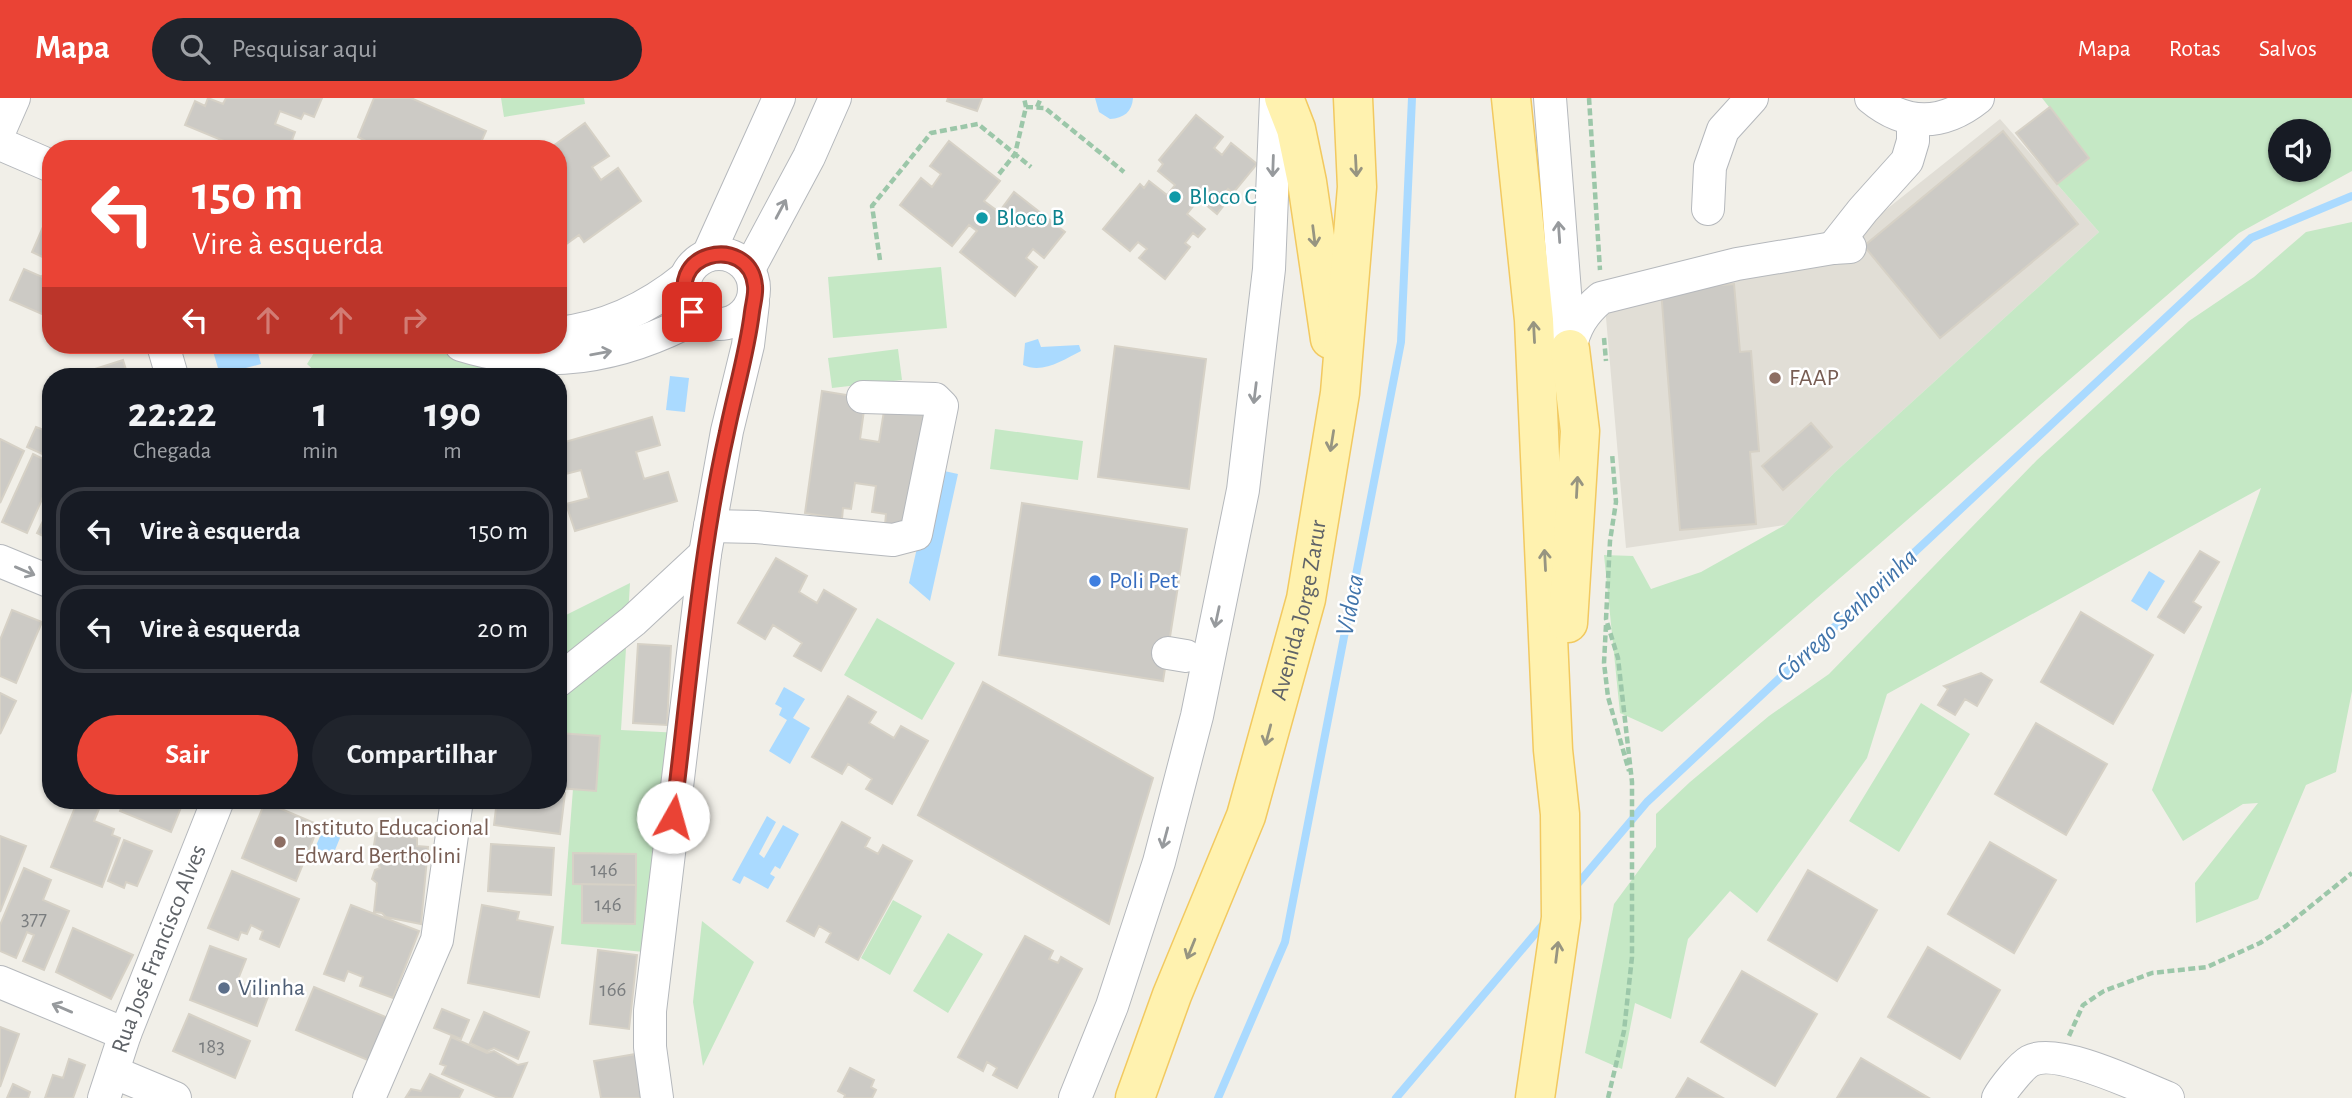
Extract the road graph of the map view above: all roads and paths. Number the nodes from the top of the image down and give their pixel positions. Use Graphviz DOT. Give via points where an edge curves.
graph roads {
  1 [pos="14,98"];
  2 [pos="779,98"];
  3 [pos="835,98"];
  4 [pos="1024,98"];
  5 [pos="1041,98"];
  6 [pos="1276,98"];
  7 [pos="1284,98"];
  8 [pos="1353,98"];
  9 [pos="1511,98"];
  10 [pos="1549,98"];
  11 [pos="1752,98"];
  12 [pos="1871,98"];
  13 [pos="1978,98"];
  14 [pos="1026,107"];
  15 [pos="1037,107"];
  16 [pos="1913,119"];
  17 [pos="0,130"];
  18 [pos="0,144"];
  19 [pos="1015,154"];
  20 [pos="42,162"];
  21 [pos="1031,167"];
  22 [pos="1124,172"];
  23 [pos="999,174"];
  24 [pos="1708,209"];
  25 [pos="880,260"];
  26 [pos="697,266"];
  27 [pos="749,269"];
  28 [pos="1562,274"];
  29 [pos="1601,298"];
  30 [pos="753,303"];
  31 [pos="704,321"];
  32 [pos="567,332"];
  33 [pos="1570,349"];
  34 [pos="493,354"];
  35 [pos="1340,393"];
  36 [pos="863,397"];
  37 [pos="727,432"];
  38 [pos="1616,502"];
  39 [pos="707,540"];
  40 [pos="0,561"];
  41 [pos="42,578"];
  42 [pos="1606,619"];
  43 [pos="567,674"];
  44 [pos="1553,750"];
  45 [pos="1632,782"];
  46 [pos="214,809"];
  47 [pos="456,809"];
  48 [pos="2352,873"];
  49 [pos="0,982"];
  50 [pos="1546,1030"];
  51 [pos="125,1034"];
  52 [pos="2058,1059"];
  53 [pos="108,1085"];
  54 [pos="175,1098"];
  55 [pos="369,1098"];
  56 [pos="657,1098"];
  57 [pos="1075,1098"];
  58 [pos="1135,1098"];
  59 [pos="1535,1098"];
  60 [pos="1549,1098"];
  61 [pos="1608,1098"];
  62 [pos="1998,1098"];
  63 [pos="2168,1098"];
  1 -- 17 [label="street"];
  2 -- 26 [label="street"];
  27 -- 3 [label="street, one-way"];
  4 -- 14 [label="path"];
  5 -- 15 [label="path"];
  6 -- 57 [label="street, one-way" via="1269,270 1243,490 1197,716 1171,764 1159,862 1098,1004"];
  7 -- 35 [label="main road, one-way" via="1307,182"];
  8 -- 35 [label="main road, Avenida Jorge Zarur, one-way" via="1357,187"];
  44 -- 9 [label="main road, one-way" via="1534,320"];
  28 -- 10 [label="street, one-way"];
  11 -- 24 [label="street" via="1723,130 1710,167"];
  12 -- 16 [label="street" via="1897,115"];
  13 -- 16 [label="street" via="1946,117"];
  14 -- 15 [label="path"];
  14 -- 19 [label="path"];
  15 -- 22 [label="path" via="1045,108"];
  16 -- 29 [label="street" via="1913,141 1906,161 1863,209 1841,248 1737,264"];
  18 -- 20 [label="street"];
  19 -- 21 [label="path"];
  19 -- 23 [label="path"];
  19 -- 25 [label="path" via="978,124 931,133 872,206"];
  26 -- 27 [label="street" via="720,254"];
  26 -- 31 [label="street" via="684,289 685,301"];
  26 -- 32 [label="street" via="664,295 615,320"];
  27 -- 30 [label="street" via="755,286"];
  28 -- 29 [label="street" via="1578,290"];
  28 -- 33 [label="street"];
  29 -- 33 [label="street" via="1579,322"];
  30 -- 31 [label="street" via="743,317 727,325"];
  30 -- 37 [label="street"];
  34 -- 31 [label="street, one-way" via="583,356 642,343"];
  31 -- 37 [label="street" via="718,334 728,366"];
  44 -- 33 [label="main road, one-way" via="1571,594 1580,431"];
  35 -- 58 [label="main road, Avenida Jorge Zarur, one-way" via="1306,599 1246,816"];
  36 -- 39 [label="street" via="935,399 942,406 916,534 893,540 756,527"];
  37 -- 39 [label="street"];
  38 -- 42 [label="path"];
  39 -- 43 [label="street" via="632,621"];
  39 -- 56 [label="street" via="649,1011"];
  40 -- 41 [label="street, one-way"];
  42 -- 45 [label="path" via="1618,659"];
  42 -- 45 [label="path" via="1608,697"];
  50 -- 44 [label="main road, one-way" via="1561,918 1560,814"];
  45 -- 61 [label="path" via="1632,957 1623,1031"];
  46 -- 51 [label="street, Rua José Francisco Alves"];
  47 -- 55 [label="street" via="437,940"];
  48 -- 52 [label="path" via="2260,943 2207,967 2152,973 2104,990 2083,1005"];
  51 -- 49 [label="street, one-way"];
  50 -- 59 [label="main road"];
  50 -- 60 [label="street"];
  51 -- 53 [label="street, Rua José Francisco Alves"];
  52 -- 62 [label="street" via="2030,1061"];
  52 -- 63 [label="street"];
  53 -- 54 [label="street"];
}
